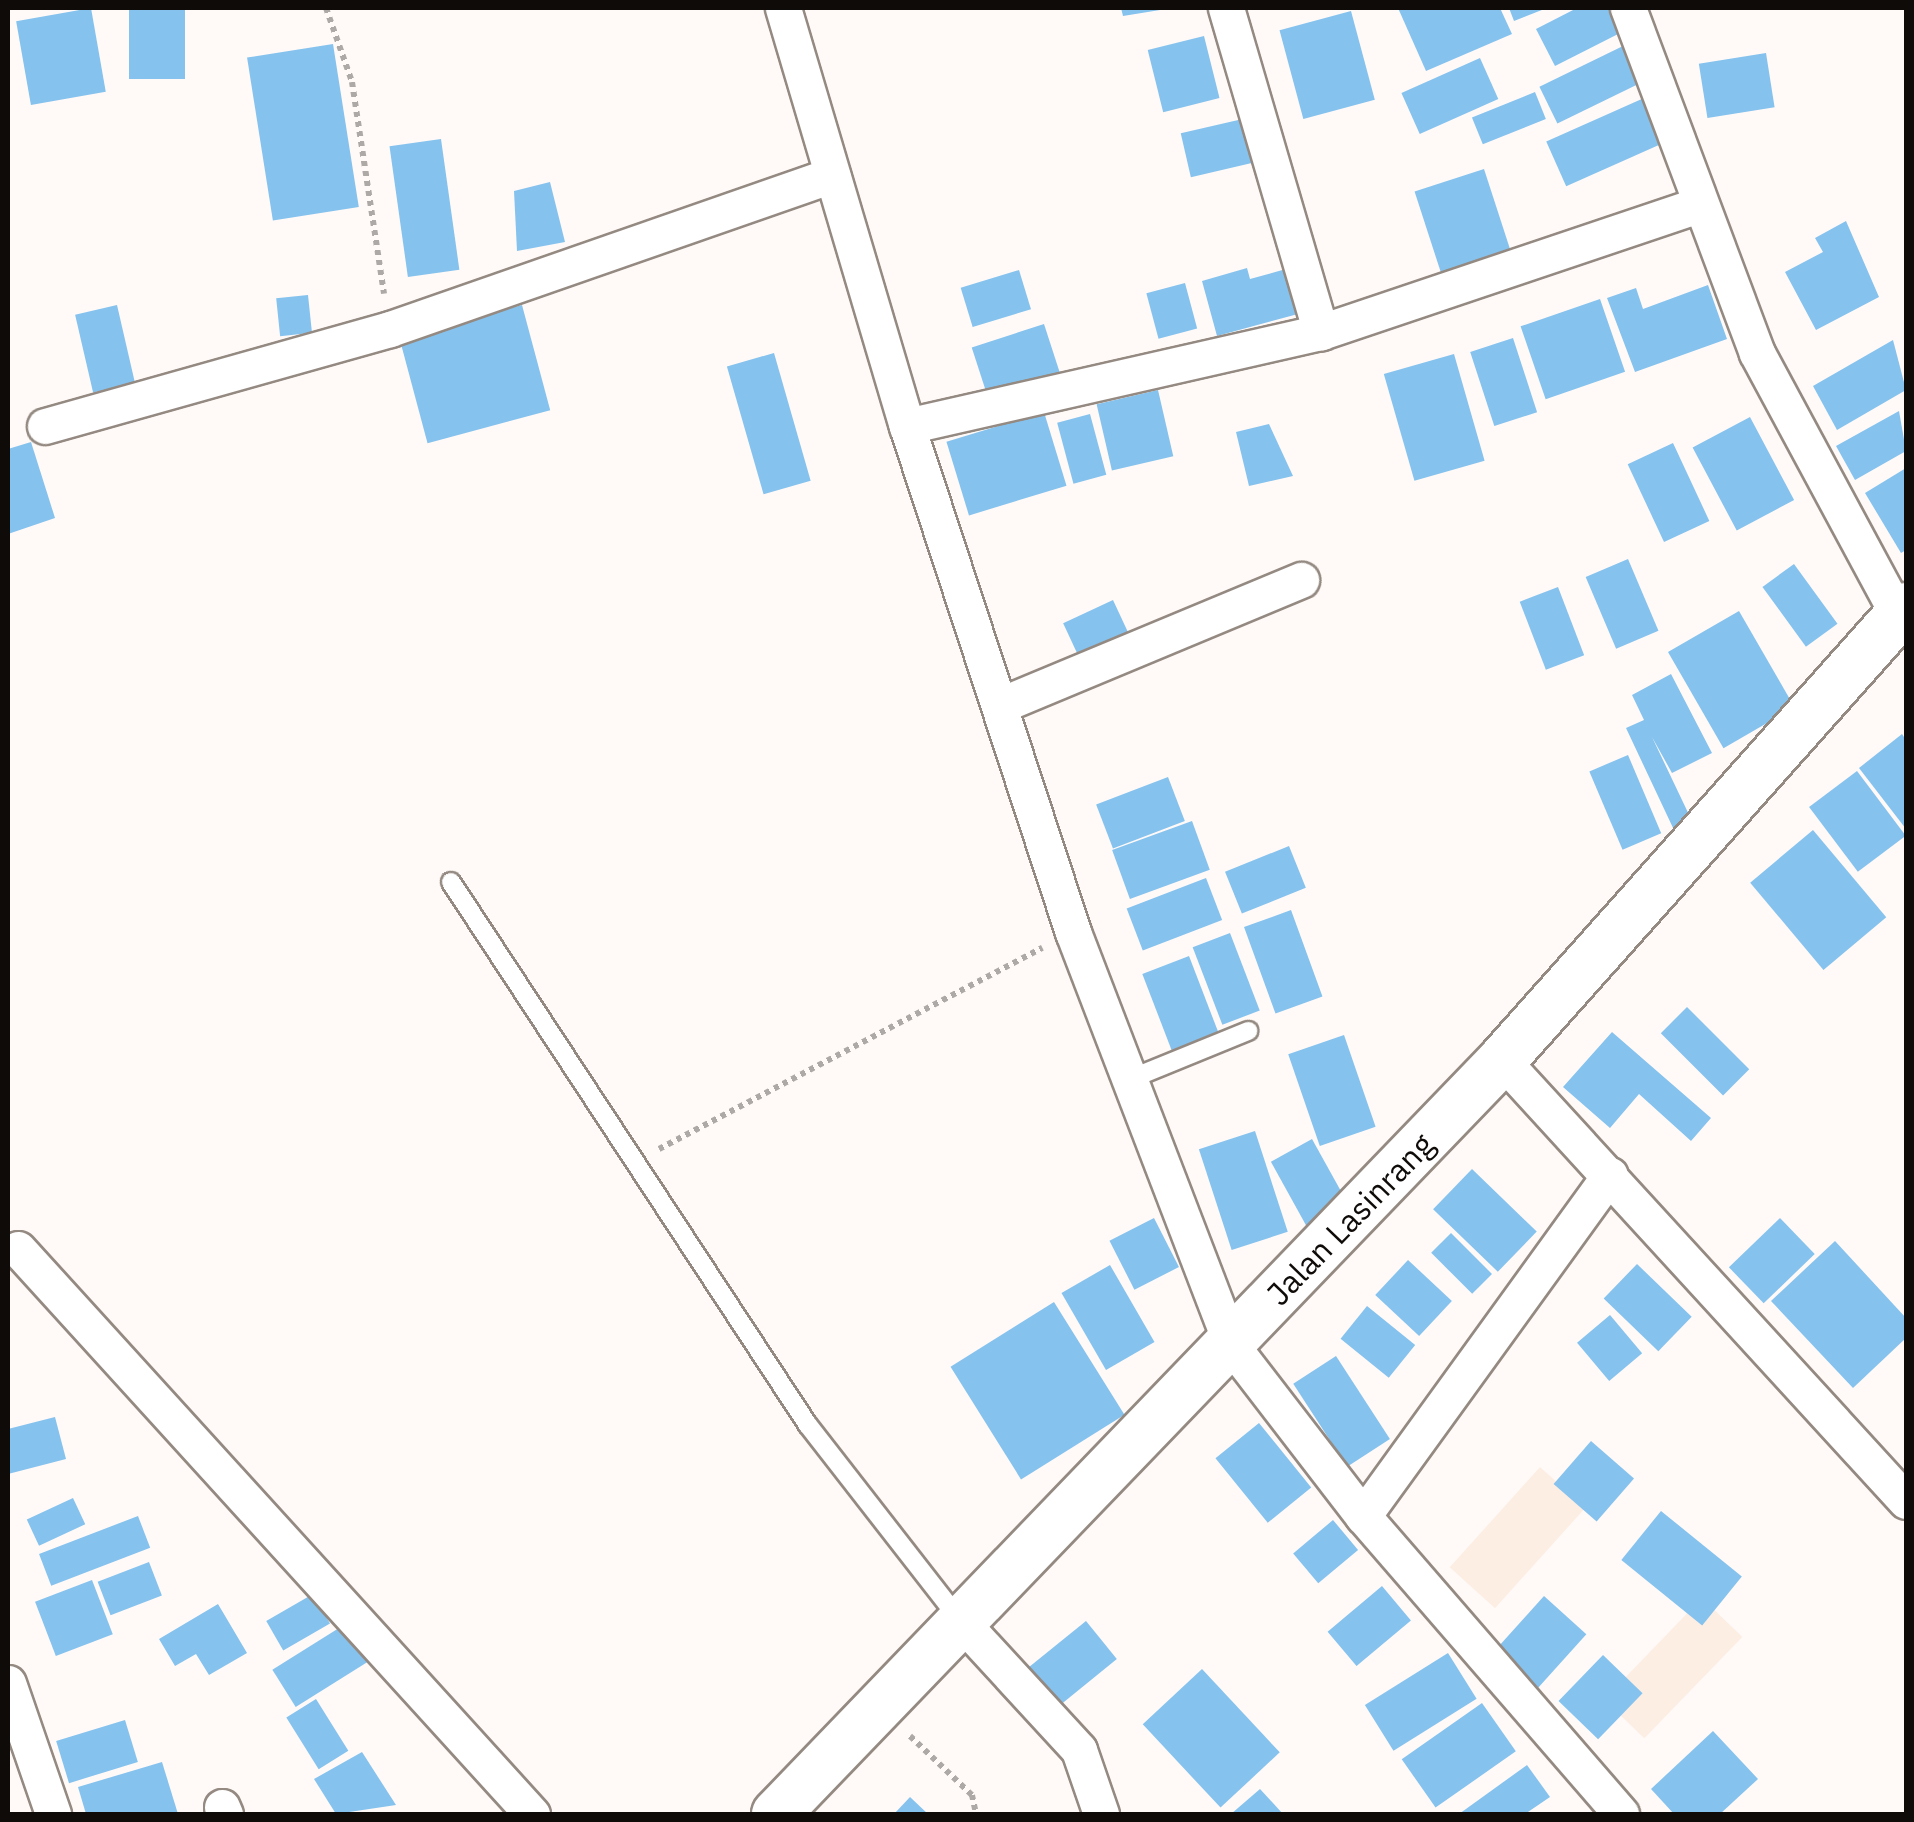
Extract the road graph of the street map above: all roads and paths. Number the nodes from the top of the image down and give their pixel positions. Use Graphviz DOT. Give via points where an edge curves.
graph roads {
  1 [pos="326,8"];
  2 [pos="782,8"];
  3 [pos="1628,8"];
  4 [pos="1236,11"];
  5 [pos="832,175"];
  6 [pos="1698,205"];
  7 [pos="390,329"];
  8 [pos="1321,332"];
  9 [pos="45,426"];
  10 [pos="907,426"];
  11 [pos="1301,580"];
  12 [pos="1902,611"];
  13 [pos="1003,704"];
  14 [pos="452,882"];
  15 [pos="1073,932"];
  16 [pos="1248,1031"];
  17 [pos="1502,1060"];
  18 [pos="1127,1080"];
  19 [pos="636,1162"];
  20 [pos="1610,1175"];
  21 [pos="18,1249"];
  22 [pos="1232,1346"];
  23 [pos="1906,1501"];
  24 [pos="1364,1516"];
  25 [pos="966,1627"];
  26 [pos="8,1683"];
  27 [pos="884,1711"];
  28 [pos="53,1814"];
  29 [pos="532,1814"];
  30 [pos="776,1814"];
  31 [pos="976,1814"];
  32 [pos="1100,1814"];
  33 [pos="1621,1814"];
  1 -- 7 [label="path" via="352,82"];
  2 -- 5 [label="street"];
  3 -- 6 [label="street"];
  4 -- 8 [label="street"];
  5 -- 7 [label="street"];
  5 -- 10 [label="street"];
  6 -- 8 [label="street"];
  6 -- 12 [label="street" via="1757,353"];
  7 -- 9 [label="street"];
  8 -- 10 [label="street"];
  10 -- 13 [label="street"];
  11 -- 13 [label="street"];
  12 -- 17 [label="street, Jalan Lasinrang"];
  13 -- 15 [label="street"];
  14 -- 19 [label="lane"];
  15 -- 18 [label="street"];
  15 -- 19 [label="path"];
  16 -- 18 [label="lane"];
  17 -- 20 [label="street"];
  17 -- 22 [label="street, Jalan Lasinrang"];
  18 -- 22 [label="street"];
  19 -- 25 [label="lane" via="808,1425"];
  20 -- 23 [label="street"];
  20 -- 24 [label="street"];
  21 -- 29 [label="street"];
  22 -- 24 [label="street"];
  22 -- 25 [label="street, Jalan Lasinrang"];
  24 -- 33 [label="street"];
  25 -- 27 [label="street, Jalan Lasinrang"];
  25 -- 32 [label="street" via="1079,1750"];
  26 -- 28 [label="street"];
  27 -- 30 [label="street, Jalan Lasinrang"];
  27 -- 31 [label="path" via="972,1795"];
}
